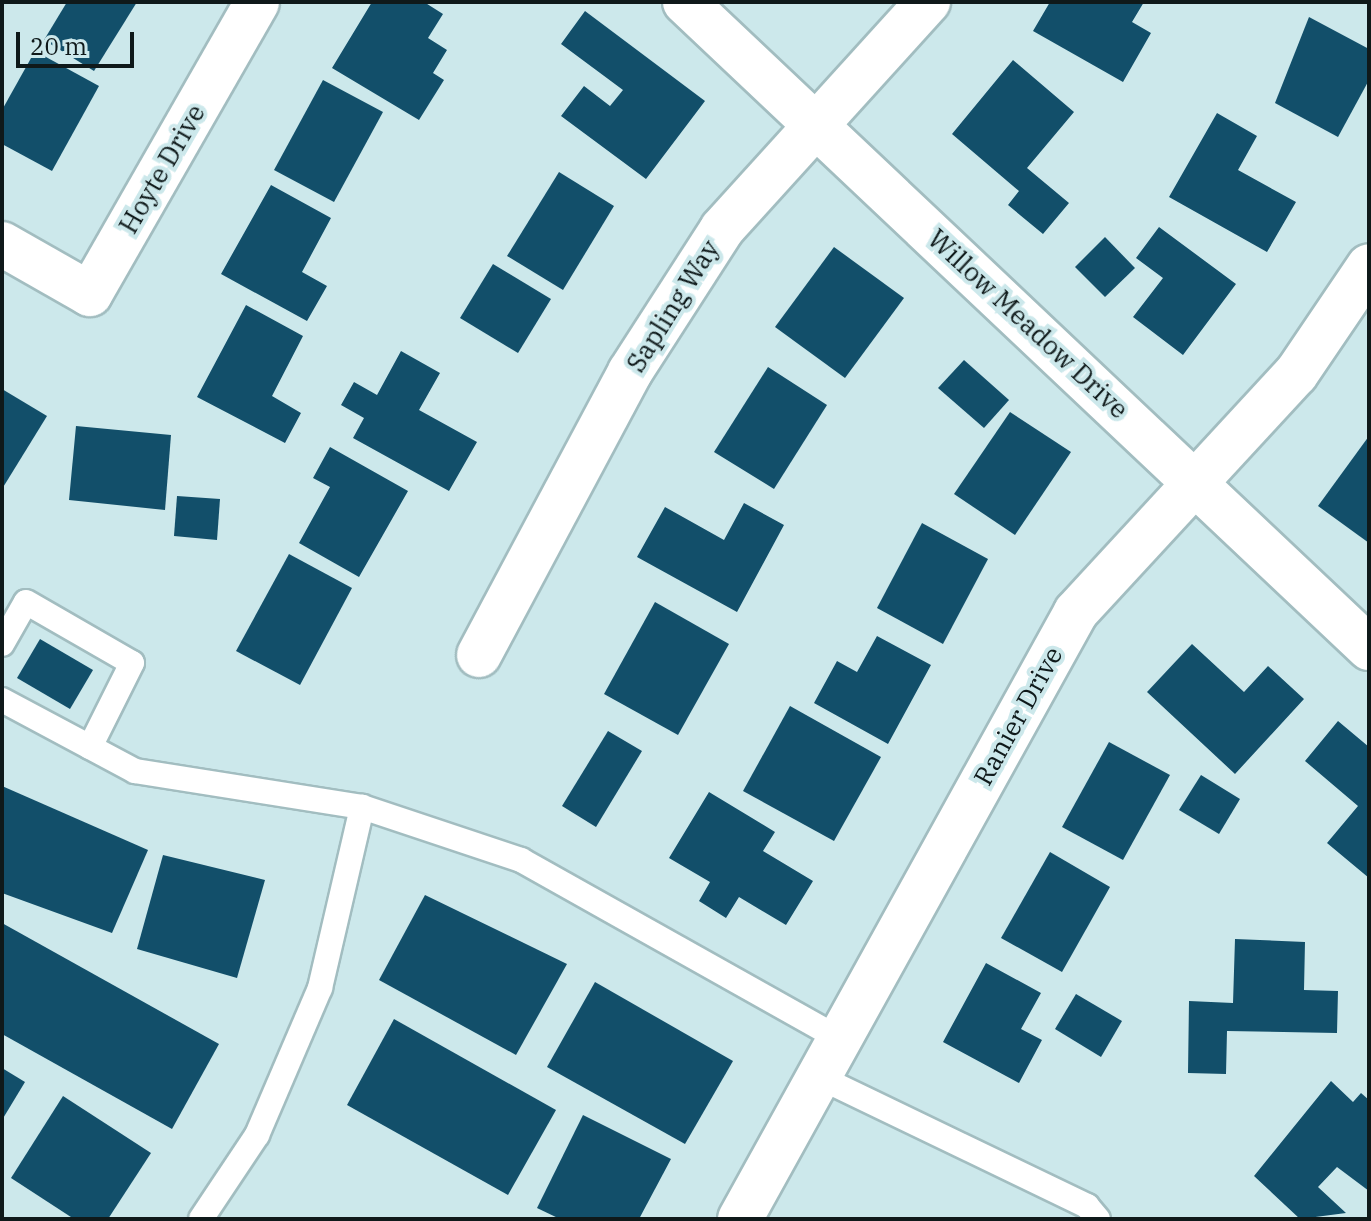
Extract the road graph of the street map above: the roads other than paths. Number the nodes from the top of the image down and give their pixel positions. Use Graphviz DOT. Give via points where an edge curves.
graph roads {
  1 [pos="257,2"];
  2 [pos="685,2"];
  3 [pos="928,2"];
  4 [pos="814,126"];
  5 [pos="2,244"];
  6 [pos="1369,266"];
  7 [pos="1198,482"];
  8 [pos="2,644"];
  9 [pos="1369,648"];
  10 [pos="479,655"];
  11 [pos="2,700"];
  12 [pos="90,747"];
  13 [pos="362,807"];
  14 [pos="838,1038"];
  15 [pos="817,1076"];
  16 [pos="201,1219"];
  17 [pos="740,1219"];
  18 [pos="1098,1219"];
  1 -- 5 [label="street, Hoyte Drive" via="90,294"];
  2 -- 4 [label="street, Willow Meadow Drive"];
  3 -- 4 [label="street, Sapling Way"];
  4 -- 7 [label="street, Willow Meadow Drive"];
  4 -- 10 [label="street, Sapling Way" via="722,229 630,372"];
  6 -- 7 [label="street, Ranier Drive" via="1334,328"];
  7 -- 9 [label="street, Willow Meadow Drive"];
  7 -- 14 [label="street, Ranier Drive" via="1076,612"];
  8 -- 12 [label="lane" via="26,602 132,663"];
  11 -- 12 [label="lane"];
  12 -- 13 [label="lane" via="135,771"];
  13 -- 14 [label="lane" via="521,860"];
  13 -- 16 [label="lane" via="320,988 257,1135"];
  14 -- 15 [label="street, Ranier Drive"];
  15 -- 17 [label="street, Ranier Drive"];
  15 -- 18 [label="lane" via="1087,1206"];
}
